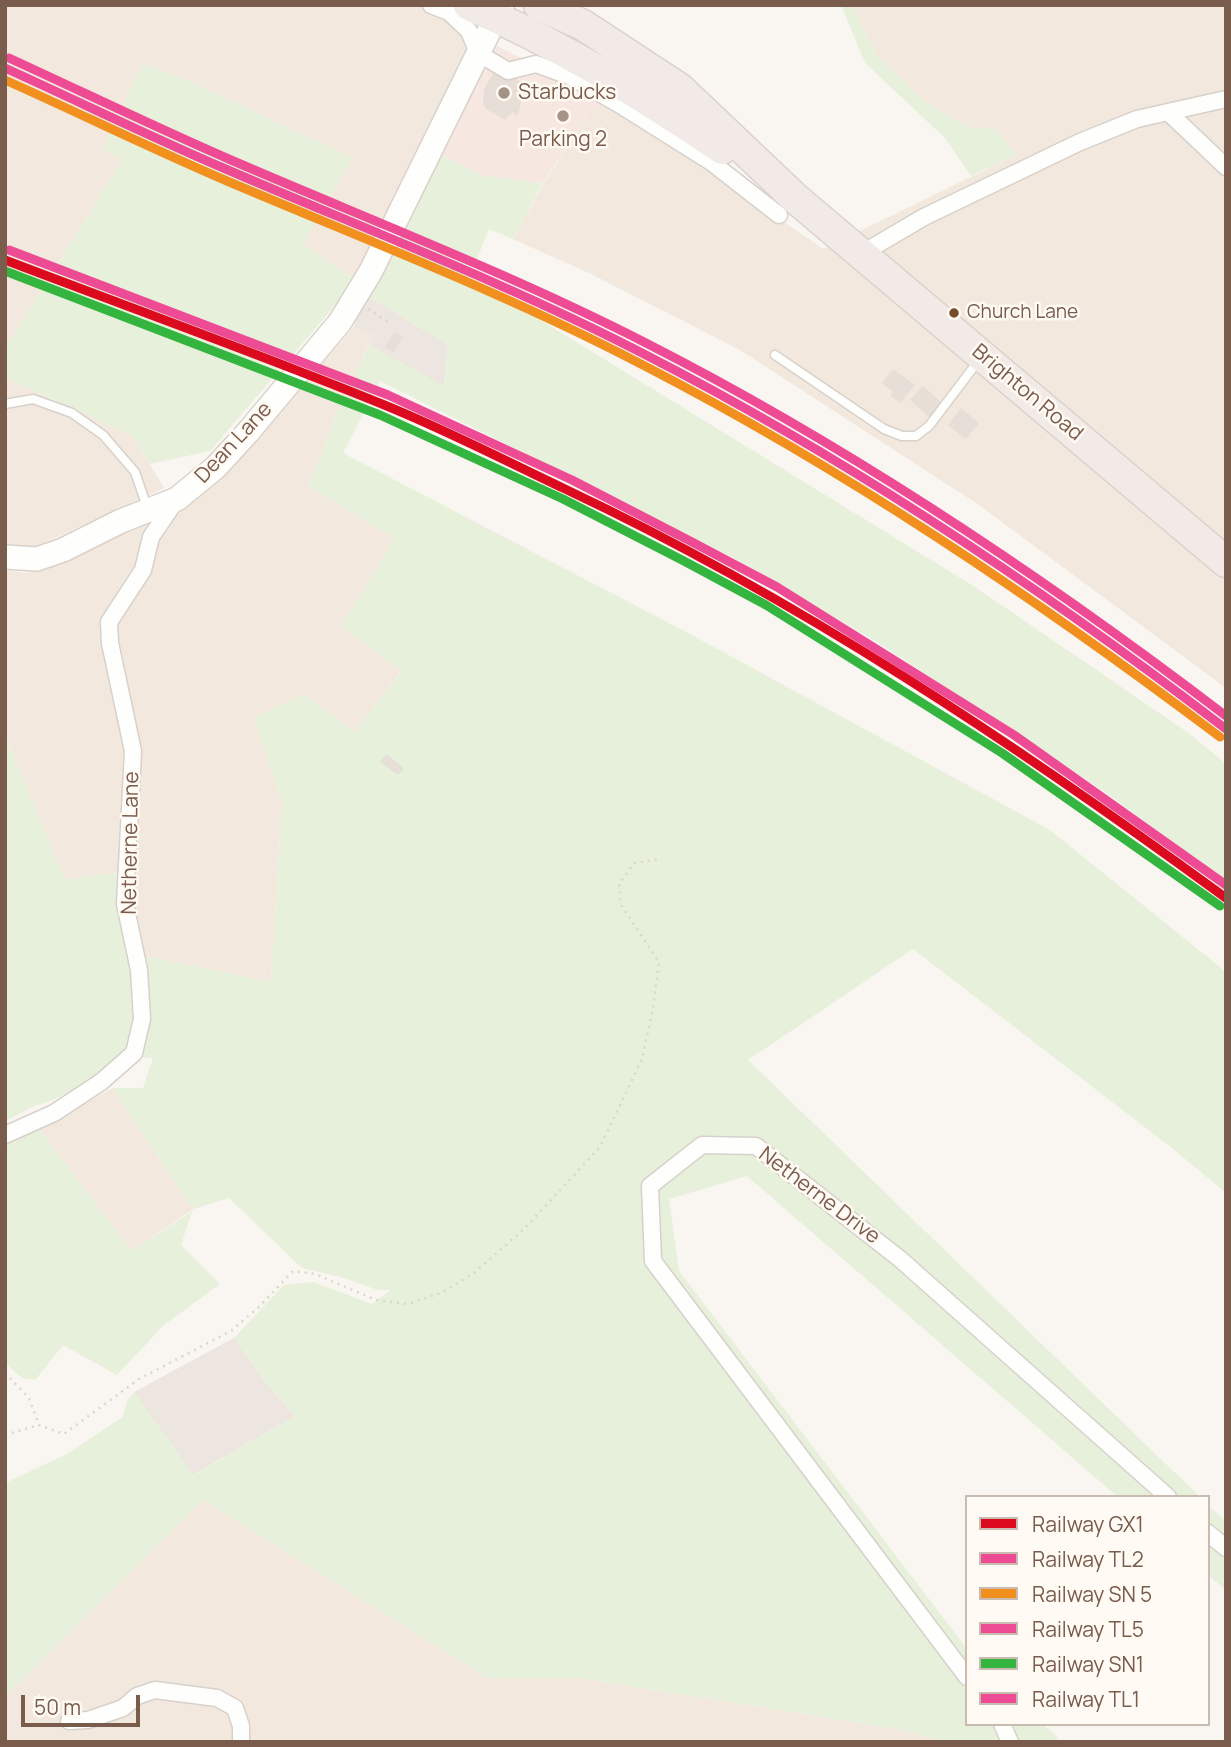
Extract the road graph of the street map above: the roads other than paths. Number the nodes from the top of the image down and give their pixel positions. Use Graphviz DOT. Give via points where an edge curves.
graph roads {
  1 [pos="431,5"];
  2 [pos="539,5"];
  3 [pos="472,9"];
  4 [pos="478,53"];
  5 [pos="616,92"];
  6 [pos="1226,99"];
  7 [pos="1168,112"];
  8 [pos="1226,167"];
  9 [pos="787,207"];
  10 [pos="861,254"];
  11 [pos="775,355"];
  12 [pos="982,356"];
  13 [pos="5,404"];
  14 [pos="177,499"];
  15 [pos="148,510"];
  16 [pos="5,557"];
  17 [pos="1226,562"];
  18 [pos="5,1135"];
  19 [pos="1166,1495"];
  20 [pos="1210,1535"];
  21 [pos="1226,1548"];
  22 [pos="965,1675"];
  23 [pos="69,1721"];
  24 [pos="1003,1726"];
  25 [pos="240,1742"];
  26 [pos="1010,1742"];
  1 -- 3 [label="street"];
  2 -- 9 [label="highway, Brighton Road" via="583,25 679,89"];
  3 -- 4 [label="street, Dean Lane"];
  3 -- 4 [label="street" via="469,31"];
  3 -- 5 [label="highway, Brighton Road"];
  4 -- 5 [label="street, Brighton Road" via="508,71 536,64"];
  4 -- 14 [label="street, Dean Lane" via="371,271 340,322 216,467"];
  5 -- 9 [label="highway, Brighton Road" via="667,111"];
  6 -- 7 [label="street"];
  7 -- 8 [label="street"];
  7 -- 10 [label="street" via="1080,142 924,217"];
  9 -- 10 [label="highway, Brighton Road"];
  10 -- 12 [label="highway, Brighton Road"];
  11 -- 12 [label="lane" via="884,429 902,436 916,436 929,426"];
  12 -- 17 [label="highway, Brighton Road"];
  13 -- 15 [label="lane" via="33,399 72,413 103,435 135,472"];
  14 -- 15 [label="street, Dean Lane"];
  14 -- 18 [label="street, Netherne Lane" via="152,537 144,570 109,622 133,751 125,904 139,970 142,1019 134,1053 54,1113"];
  15 -- 16 [label="street, Dean Lane" via="37,559"];
  19 -- 22 [label="street, Netherne Drive" via="901,1259 756,1146 702,1145 650,1186 653,1261"];
  20 -- 21 [label="street"];
  23 -- 25 [label="street" via="123,1708 137,1696 155,1690 217,1698 235,1708"];
  24 -- 26 [label="street"];
}
